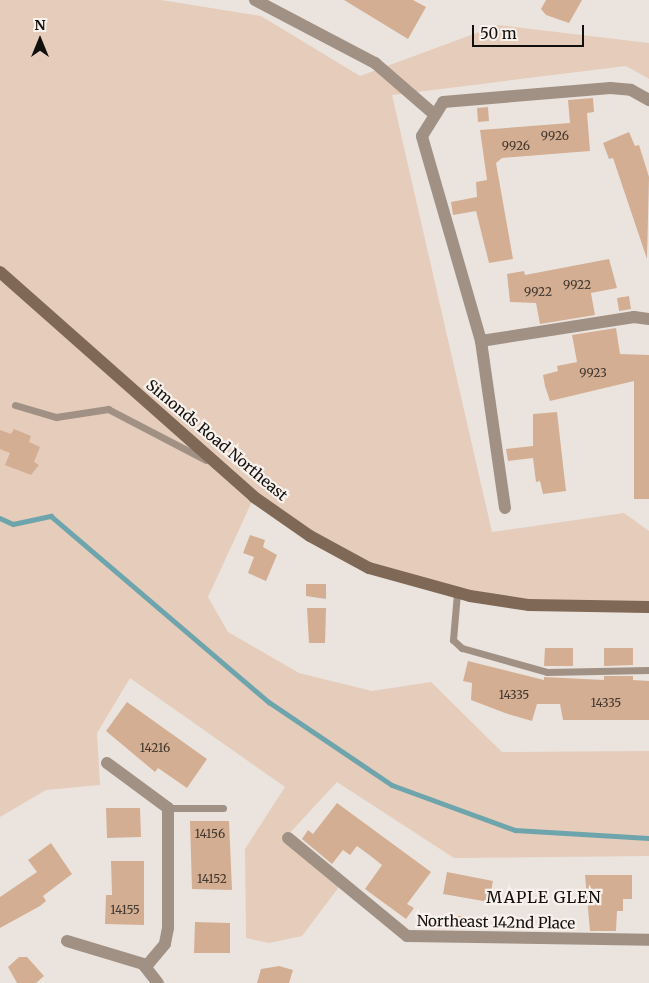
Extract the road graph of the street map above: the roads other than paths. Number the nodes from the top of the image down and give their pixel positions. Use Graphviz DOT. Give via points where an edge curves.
graph roads {
  1 [pos="255,0"];
  2 [pos="649,100"];
  3 [pos="435,115"];
  4 [pos="0,272"];
  5 [pos="649,319"];
  6 [pos="481,341"];
  7 [pos="15,405"];
  8 [pos="218,465"];
  9 [pos="505,508"];
  10 [pos="457,593"];
  11 [pos="649,607"];
  12 [pos="649,670"];
  13 [pos="107,763"];
  14 [pos="168,808"];
  15 [pos="223,808"];
  16 [pos="288,838"];
  17 [pos="67,940"];
  18 [pos="649,940"];
  19 [pos="146,968"];
  20 [pos="158,983"];
  1 -- 3 [label="street" via="375,63"];
  2 -- 3 [label="street" via="631,90 610,88 443,102"];
  3 -- 6 [label="street" via="422,136"];
  4 -- 8 [label="main road, Simonds Road Northeast"];
  5 -- 6 [label="street" via="634,317"];
  6 -- 9 [label="street"];
  7 -- 8 [label="lane" via="56,417 108,409"];
  8 -- 10 [label="main road, Simonds Road Northeast" via="310,536 369,568"];
  10 -- 11 [label="main road, Simonds Road Northeast" via="529,605"];
  10 -- 12 [label="lane" via="453,640 462,648 547,672"];
  13 -- 14 [label="street"];
  14 -- 15 [label="lane"];
  14 -- 19 [label="street" via="168,928 165,944"];
  16 -- 18 [label="street, Northeast 142nd Place" via="407,936"];
  17 -- 19 [label="street"];
  19 -- 20 [label="street"];
}
